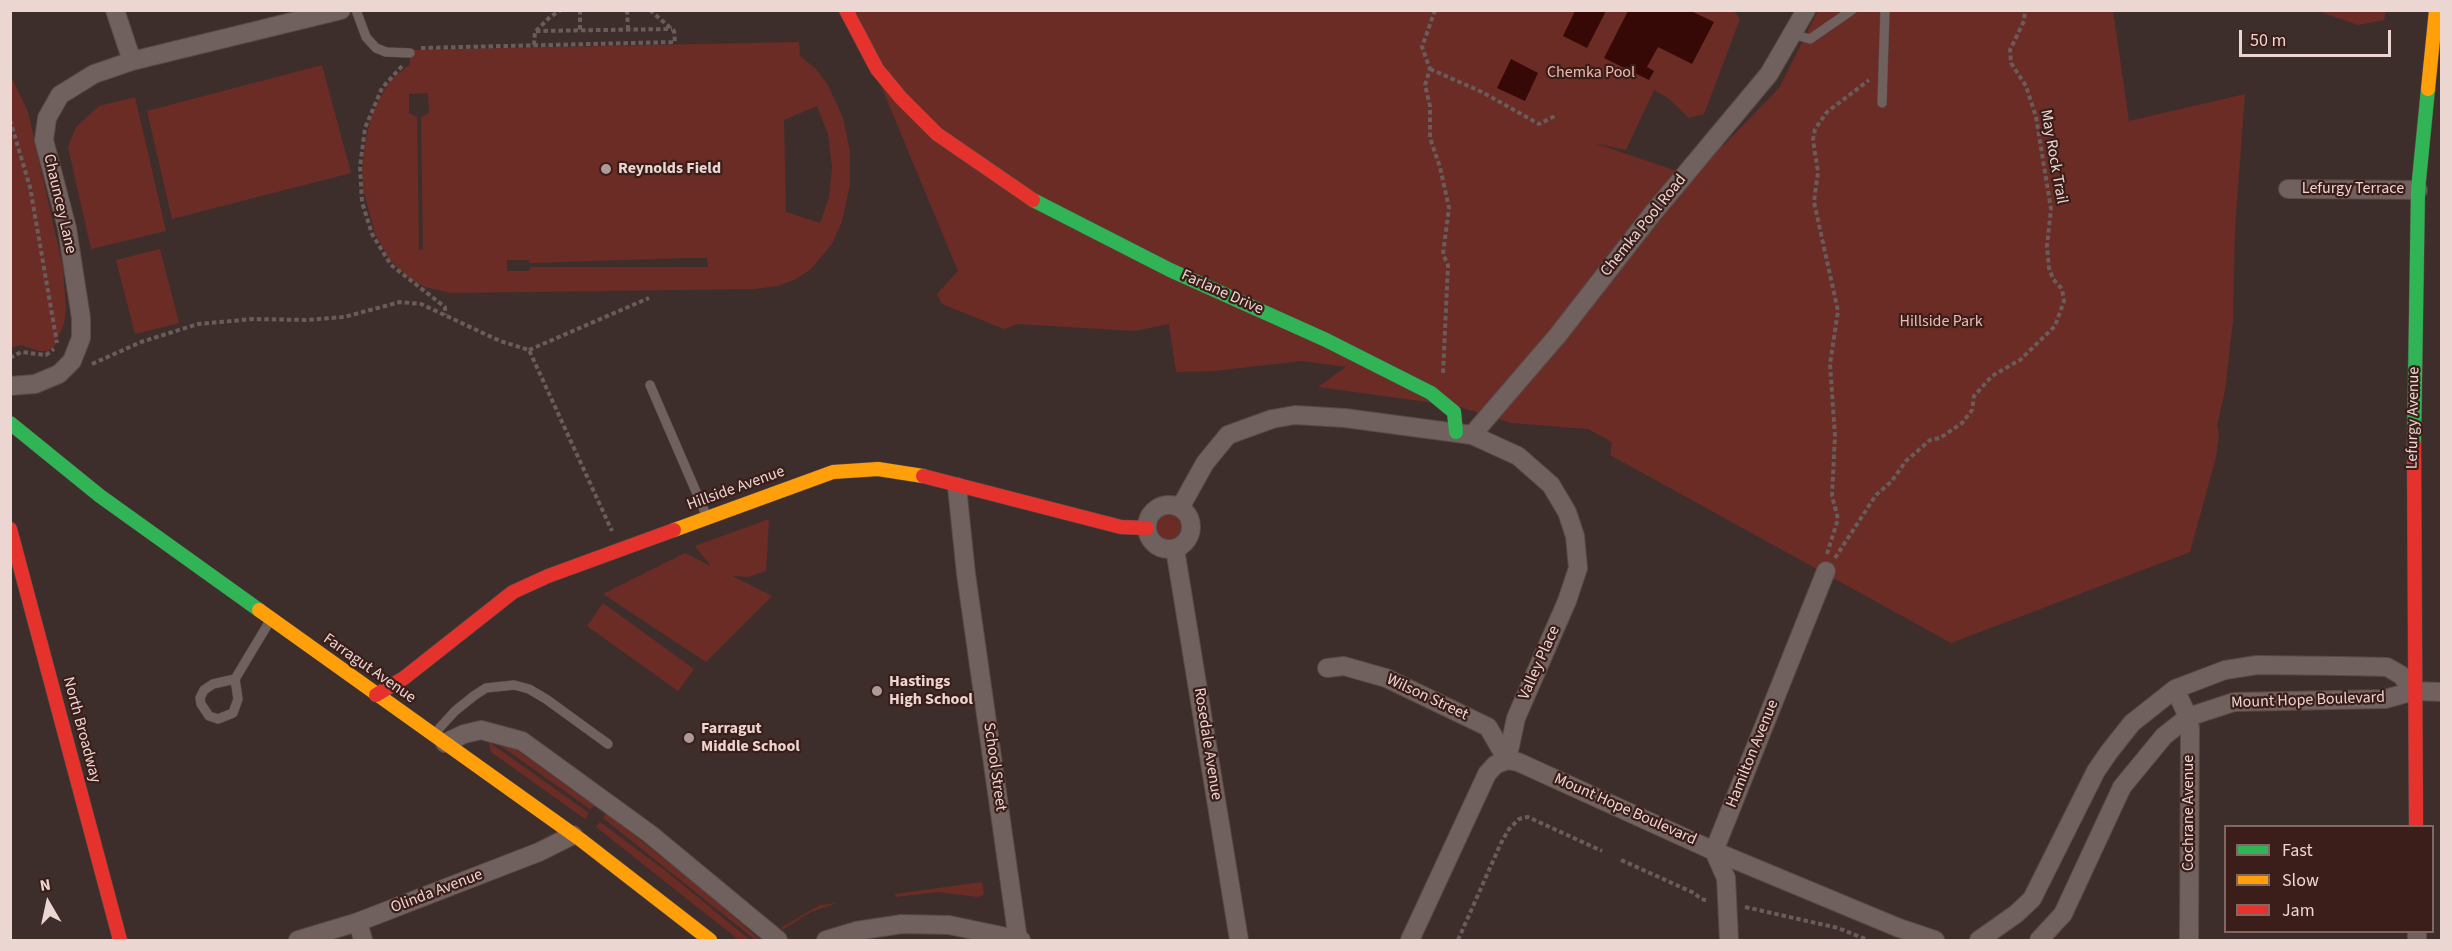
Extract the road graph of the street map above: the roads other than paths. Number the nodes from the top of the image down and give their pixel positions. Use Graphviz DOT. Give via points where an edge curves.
graph roads {
  1 [pos="115,10"];
  2 [pos="341,10"];
  3 [pos="356,10"];
  4 [pos="846,10"];
  5 [pos="1806,10"];
  6 [pos="1852,10"];
  7 [pos="1884,10"];
  8 [pos="2436,10"];
  9 [pos="1792,34"];
  10 [pos="409,53"];
  11 [pos="132,61"];
  12 [pos="2435,78"];
  13 [pos="1882,103"];
  14 [pos="2288,189"];
  15 [pos="2418,190"];
  16 [pos="650,385"];
  17 [pos="10,386"];
  18 [pos="10,423"];
  19 [pos="1464,433"];
  20 [pos="957,486"];
  21 [pos="1180,508"];
  22 [pos="707,517"];
  23 [pos="1147,528"];
  24 [pos="10,529"];
  25 [pos="1175,549"];
  26 [pos="1826,571"];
  27 [pos="271,619"];
  28 [pos="1327,668"];
  29 [pos="235,679"];
  30 [pos="2175,689"];
  31 [pos="2414,691"];
  32 [pos="2442,692"];
  33 [pos="376,695"];
  34 [pos="2188,717"];
  35 [pos="439,739"];
  36 [pos="608,744"];
  37 [pos="1507,760"];
  38 [pos="2416,825"];
  39 [pos="573,835"];
  40 [pos="1714,851"];
  41 [pos="358,922"];
  42 [pos="120,940"];
  43 [pos="298,940"];
  44 [pos="363,940"];
  45 [pos="710,940"];
  46 [pos="778,940"];
  47 [pos="826,940"];
  48 [pos="1020,940"];
  49 [pos="1239,940"];
  50 [pos="1410,940"];
  51 [pos="1729,940"];
  52 [pos="1935,940"];
  53 [pos="1979,940"];
  54 [pos="2039,940"];
  55 [pos="2189,940"];
  1 -- 11 [label="street"];
  2 -- 11 [label="street, Chauncey Lane"];
  3 -- 10 [label="lane" via="366,37 376,48"];
  4 -- 19 [label="street, Farlane Drive" via="877,69 901,98 937,134 1020,193 1170,270 1326,340 1442,399 1454,411"];
  5 -- 9 [label="street, Chemka Pool Road"];
  6 -- 9 [label="lane" via="1810,39"];
  7 -- 13 [label="lane"];
  8 -- 12 [label="street, Lefurgy Avenue"];
  9 -- 19 [label="street, Chemka Pool Road" via="1769,74 1558,334"];
  11 -- 17 [label="street, Chauncey Lane" via="93,74 70,87 47,118 46,152 67,228 81,338 72,361 59,374 35,384"];
  12 -- 15 [label="street, Lefurgy Avenue"];
  14 -- 15 [label="street, Lefurgy Terrace"];
  15 -- 31 [label="street, Lefurgy Avenue" via="2412,531"];
  16 -- 22 [label="lane"];
  18 -- 27 [label="street, Farragut Avenue" via="100,496"];
  19 -- 21 [label="street" via="1345,418 1295,415 1272,419 1228,435 1204,463"];
  19 -- 37 [label="street, Valley Place" via="1518,456 1551,485 1575,536 1578,568 1515,718"];
  20 -- 22 [label="street, Hillside Avenue" via="914,474 854,469 815,477"];
  20 -- 23 [label="street, Hillside Avenue" via="1121,527"];
  20 -- 48 [label="street, School Street" via="966,574"];
  21 -- 23 [label="street" via="1168,505 1155,510"];
  21 -- 25 [label="street" via="1190,526 1186,540"];
  22 -- 33 [label="street, Hillside Avenue" via="513,592 404,678"];
  23 -- 25 [label="street" via="1157,545"];
  24 -- 42 [label="street, North Broadway"];
  25 -- 49 [label="street, Rosedale Avenue"];
  26 -- 40 [label="street, Hamilton Avenue"];
  27 -- 29 [label="lane"];
  27 -- 33 [label="street, Farragut Avenue"];
  28 -- 37 [label="street, Wilson Street" via="1344,666 1386,678 1488,727"];
  29 -- 29 [label="lane" via="204,690 201,704 209,716 218,718 233,713 238,699"];
  30 -- 31 [label="street, Mount Hope Boulevard" via="2225,670 2246,667 2340,666 2387,667 2402,675"];
  30 -- 34 [label="street, Cochrane Avenue"];
  30 -- 53 [label="street, Mount Hope Boulevard" via="2132,723 2096,771 2032,899"];
  31 -- 32 [label="street, Mount Hope Boulevard"];
  31 -- 34 [label="street, Mount Hope Boulevard" via="2385,699 2234,702"];
  31 -- 38 [label="street, Lefurgy Avenue"];
  33 -- 35 [label="street, Farragut Avenue"];
  34 -- 54 [label="street, Mount Hope Boulevard" via="2164,736 2122,787 2063,914"];
  34 -- 55 [label="street, Cochrane Avenue"];
  35 -- 36 [label="lane" via="455,711 475,695 486,688 514,685 546,699"];
  35 -- 39 [label="street, Farragut Avenue"];
  35 -- 46 [label="street" via="481,730 522,741 650,834"];
  37 -- 40 [label="street, Mount Hope Boulevard"];
  37 -- 50 [label="street" via="1487,774"];
  39 -- 41 [label="street, Olinda Avenue" via="539,852"];
  39 -- 45 [label="street, Farragut Avenue"];
  40 -- 51 [label="street" via="1726,878"];
  40 -- 52 [label="street, Mount Hope Boulevard"];
  41 -- 43 [label="street, Olinda Avenue"];
  41 -- 44 [label="street"];
  47 -- 48 [label="street" via="902,924 948,925"];
}
